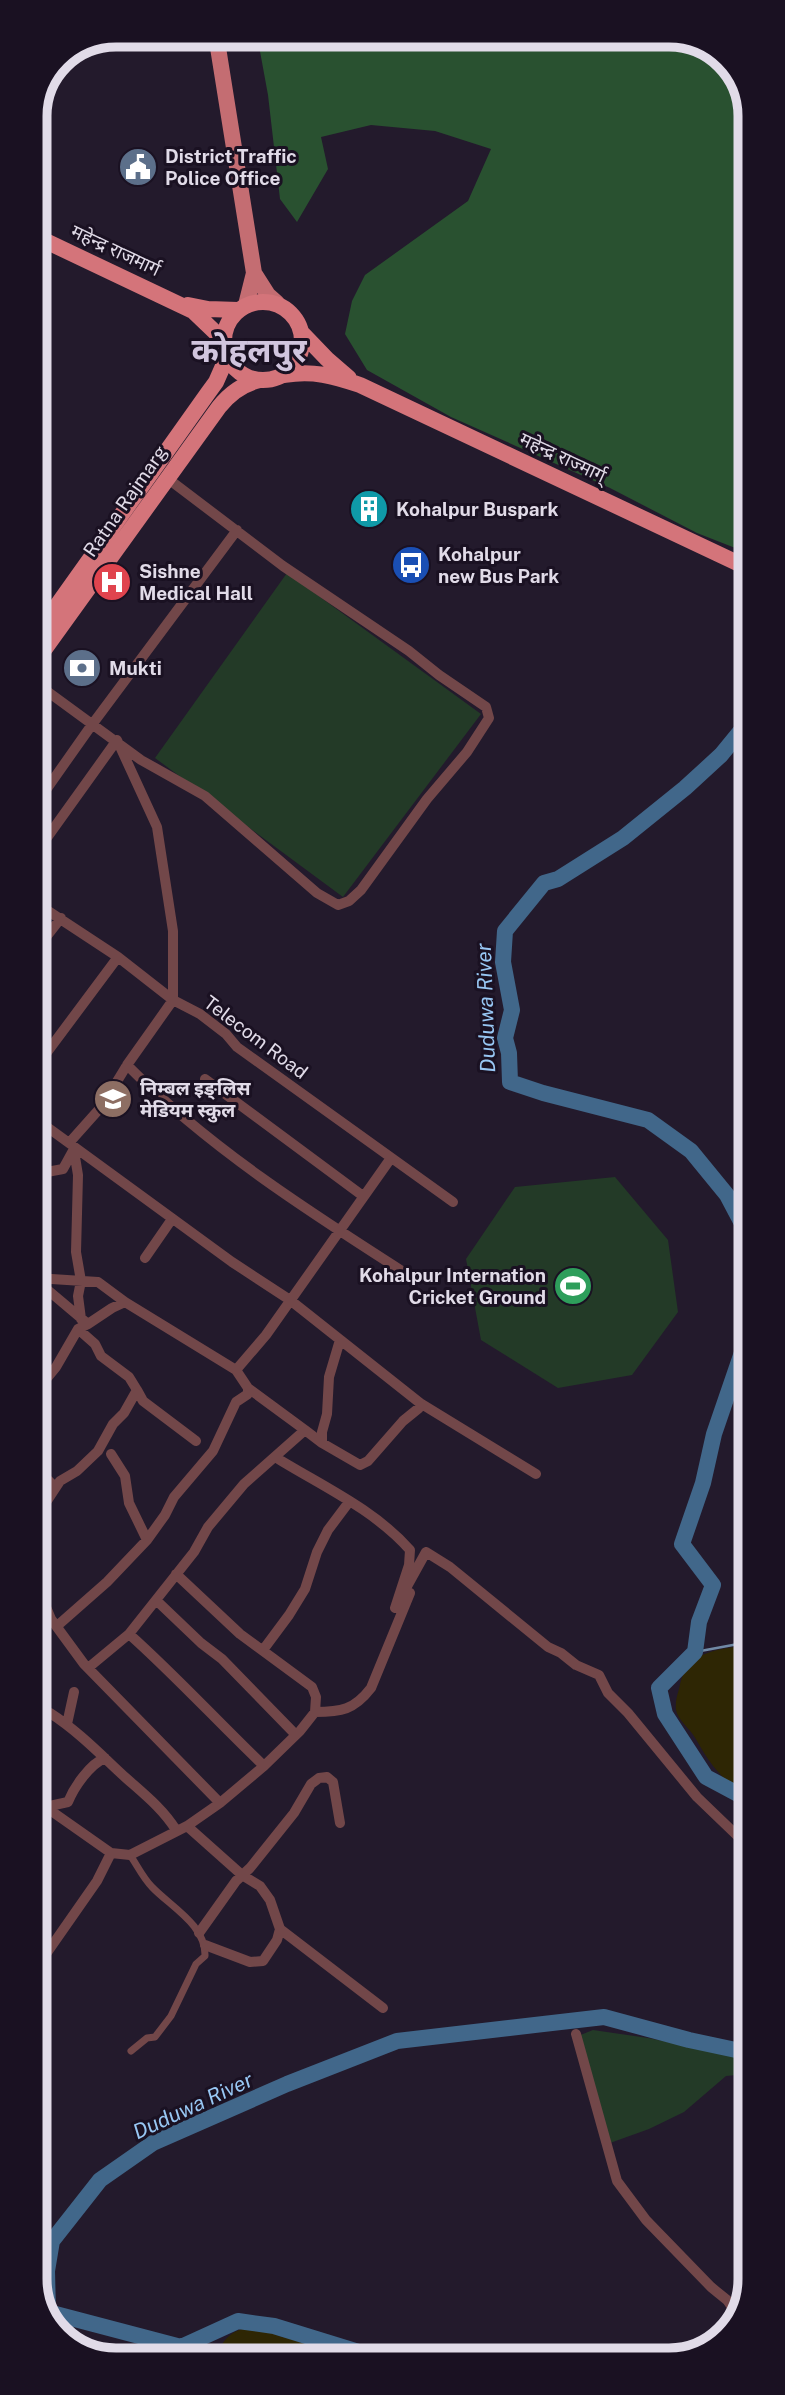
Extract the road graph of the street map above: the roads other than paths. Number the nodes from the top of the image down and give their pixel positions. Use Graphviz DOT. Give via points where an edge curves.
graph roads {
  1 [pos="218,47"];
  2 [pos="47,242"];
  3 [pos="254,273"];
  4 [pos="179,303"];
  5 [pos="277,303"];
  6 [pos="242,307"];
  7 [pos="302,333"];
  8 [pos="225,351"];
  9 [pos="285,375"];
  10 [pos="260,380"];
  11 [pos="359,385"];
  12 [pos="167,478"];
  13 [pos="237,530"];
  14 [pos="738,563"];
  15 [pos="47,620"];
  16 [pos="47,646"];
  17 [pos="47,691"];
  18 [pos="91,726"];
  19 [pos="117,740"];
  20 [pos="47,788"];
  21 [pos="47,838"];
  22 [pos="47,909"];
  23 [pos="61,918"];
  24 [pos="47,936"];
  25 [pos="118,957"];
  26 [pos="173,1000"];
  27 [pos="47,1052"];
  28 [pos="127,1065"];
  29 [pos="205,1079"];
  30 [pos="47,1128"];
  31 [pos="72,1147"];
  32 [pos="391,1158"];
  33 [pos="47,1172"];
  34 [pos="363,1196"];
  35 [pos="453,1202"];
  36 [pos="172,1219"];
  37 [pos="339,1230"];
  38 [pos="145,1258"];
  39 [pos="47,1280"];
  40 [pos="416,1280"];
  41 [pos="81,1281"];
  42 [pos="47,1290"];
  43 [pos="290,1300"];
  44 [pos="125,1302"];
  45 [pos="82,1324"];
  46 [pos="340,1340"];
  47 [pos="236,1370"];
  48 [pos="47,1378"];
  49 [pos="248,1388"];
  50 [pos="136,1390"];
  51 [pos="420,1404"];
  52 [pos="305,1430"];
  53 [pos="196,1441"];
  54 [pos="322,1443"];
  55 [pos="111,1454"];
  56 [pos="275,1457"];
  57 [pos="536,1474"];
  58 [pos="47,1479"];
  59 [pos="55,1487"];
  60 [pos="47,1500"];
  61 [pos="349,1502"];
  62 [pos="147,1540"];
  63 [pos="426,1552"];
  64 [pos="176,1574"];
  65 [pos="157,1601"];
  66 [pos="47,1610"];
  67 [pos="57,1626"];
  68 [pos="129,1634"];
  69 [pos="263,1650"];
  70 [pos="88,1668"];
  71 [pos="74,1692"];
  72 [pos="80,1706"];
  73 [pos="315,1712"];
  74 [pos="50,1713"];
  75 [pos="68,1720"];
  76 [pos="296,1735"];
  77 [pos="105,1758"];
  78 [pos="264,1766"];
  79 [pos="220,1802"];
  80 [pos="47,1804"];
  81 [pos="47,1808"];
  82 [pos="340,1824"];
  83 [pos="187,1826"];
  84 [pos="176,1830"];
  85 [pos="738,1836"];
  86 [pos="111,1853"];
  87 [pos="130,1855"];
  88 [pos="242,1875"];
  89 [pos="280,1929"];
  90 [pos="199,1933"];
  91 [pos="205,1945"];
  92 [pos="47,1953"];
  93 [pos="383,2008"];
  94 [pos="576,2034"];
  95 [pos="131,2051"];
  96 [pos="731,2306"];
  1 -- 3 [label="main road"];
  2 -- 4 [label="highway, महेन्द्र राजमार्ग"];
  3 -- 5 [label="main road"];
  3 -- 6 [label="main road"];
  4 -- 6 [label="highway" via="208,309"];
  4 -- 8 [label="highway" via="205,321"];
  5 -- 6 [label="highway" via="261,300"];
  5 -- 7 [label="highway" via="289,310"];
  6 -- 8 [label="highway" via="230,320"];
  7 -- 9 [label="highway" via="299,357"];
  7 -- 11 [label="highway, महेन्द्र राज्मार्ग्"];
  8 -- 10 [label="highway" via="239,373"];
  8 -- 15 [label="highway, Ratna Rajmarg" via="208,393"];
  9 -- 10 [label="highway"];
  9 -- 11 [label="highway, महेन्द्र राज्मार्ग्" via="322,374"];
  10 -- 12 [label="highway, Ratna Rajmarg" via="228,395"];
  11 -- 14 [label="highway, महेन्द्र राज्मार्ग्"];
  12 -- 13 [label="street"];
  12 -- 16 [label="highway, Ratna Rajmarg"];
  13 -- 18 [label="street"];
  13 -- 19 [label="street" via="486,707 489,718 361,890 338,905 317,893 205,796 141,760"];
  17 -- 18 [label="street"];
  18 -- 19 [label="street"];
  18 -- 20 [label="street"];
  19 -- 21 [label="street"];
  19 -- 26 [label="street" via="157,827 173,931"];
  22 -- 23 [label="street, Telecom Road"];
  23 -- 24 [label="street"];
  23 -- 25 [label="street, Telecom Road"];
  25 -- 26 [label="street, Telecom Road"];
  25 -- 27 [label="street"];
  26 -- 28 [label="street"];
  26 -- 32 [label="street, Telecom Road" via="200,1014 237,1047"];
  28 -- 31 [label="street"];
  28 -- 37 [label="street" via="164,1103"];
  29 -- 34 [label="street"];
  30 -- 31 [label="street"];
  31 -- 33 [label="street" via="62,1169"];
  31 -- 36 [label="street"];
  31 -- 41 [label="street" via="79,1195 76,1252"];
  32 -- 34 [label="street"];
  32 -- 35 [label="street, Telecom Road"];
  34 -- 37 [label="street"];
  36 -- 38 [label="street"];
  36 -- 43 [label="street"];
  37 -- 40 [label="street"];
  37 -- 43 [label="street"];
  39 -- 41 [label="street"];
  41 -- 44 [label="street" via="98,1282"];
  41 -- 45 [label="street"];
  42 -- 45 [label="street"];
  43 -- 46 [label="street"];
  43 -- 47 [label="street"];
  44 -- 45 [label="street"];
  44 -- 47 [label="street"];
  45 -- 48 [label="street"];
  45 -- 50 [label="street" via="101,1356 129,1377"];
  46 -- 51 [label="street"];
  46 -- 54 [label="street" via="329,1377"];
  47 -- 49 [label="street"];
  49 -- 52 [label="street"];
  49 -- 62 [label="street" via="248,1394 236,1402 213,1451 174,1497"];
  50 -- 53 [label="street" via="143,1401"];
  50 -- 59 [label="street" via="98,1451"];
  51 -- 54 [label="street" via="360,1465"];
  51 -- 57 [label="street"];
  52 -- 54 [label="street"];
  52 -- 56 [label="street"];
  55 -- 62 [label="street" via="125,1476 129,1503"];
  56 -- 61 [label="street"];
  56 -- 64 [label="street" via="244,1484"];
  58 -- 59 [label="street"];
  59 -- 60 [label="street"];
  61 -- 63 [label="street" via="410,1550 395,1608"];
  61 -- 69 [label="street" via="328,1530 305,1589"];
  62 -- 67 [label="street"];
  63 -- 73 [label="street" via="365,1697 348,1709"];
  63 -- 85 [label="street" via="548,1647 599,1675 608,1693 697,1797"];
  64 -- 65 [label="street"];
  64 -- 69 [label="street"];
  65 -- 68 [label="street"];
  65 -- 76 [label="street"];
  66 -- 67 [label="street"];
  67 -- 70 [label="street"];
  68 -- 70 [label="street"];
  68 -- 78 [label="street"];
  69 -- 73 [label="street" via="312,1687"];
  70 -- 79 [label="street"];
  71 -- 75 [label="street"];
  72 -- 75 [label="street"];
  73 -- 76 [label="street"];
  74 -- 75 [label="street"];
  75 -- 77 [label="street"];
  76 -- 78 [label="street"];
  77 -- 80 [label="street" via="94,1765 68,1802"];
  77 -- 84 [label="street" via="169,1817"];
  78 -- 79 [label="street"];
  79 -- 83 [label="street"];
  81 -- 86 [label="street"];
  82 -- 88 [label="street" via="333,1782 319,1778"];
  83 -- 84 [label="street"];
  83 -- 88 [label="street"];
  84 -- 87 [label="street"];
  86 -- 87 [label="street"];
  86 -- 92 [label="street"];
  87 -- 90 [label="street" via="151,1886"];
  88 -- 89 [label="street" via="260,1886 270,1900"];
  88 -- 90 [label="street"];
  89 -- 91 [label="street" via="263,1961 250,1962"];
  89 -- 93 [label="street"];
  90 -- 91 [label="street"];
  91 -- 95 [label="street" via="205,1956 196,1964 171,2015 155,2037"];
  94 -- 96 [label="street" via="617,2181 646,2220"];
}
